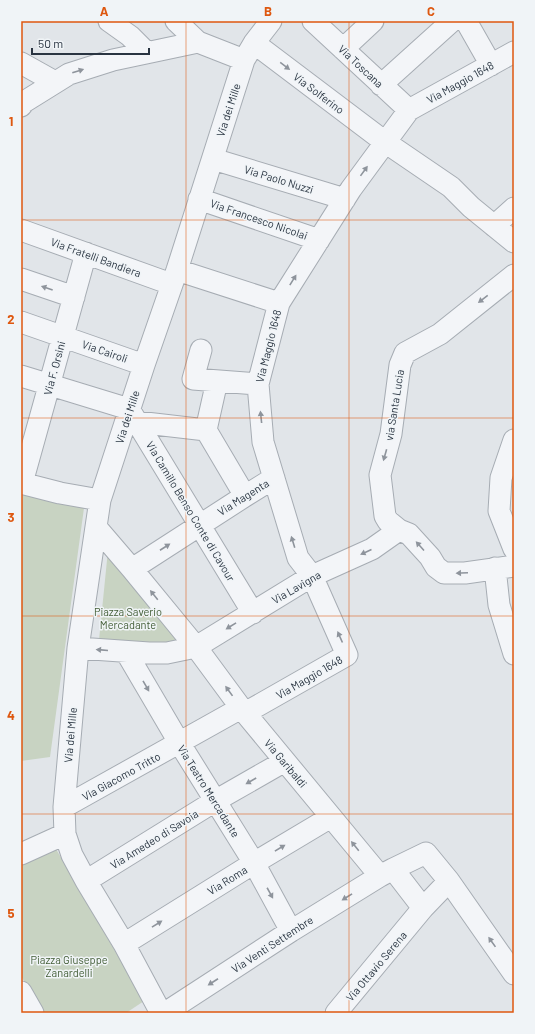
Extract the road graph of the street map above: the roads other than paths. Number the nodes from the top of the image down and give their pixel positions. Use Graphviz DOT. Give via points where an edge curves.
graph roads {
  1 [pos="109,21"];
  2 [pos="176,21"];
  3 [pos="271,21"];
  4 [pos="313,21"];
  5 [pos="373,21"];
  6 [pos="452,21"];
  7 [pos="466,21"];
  8 [pos="198,42"];
  9 [pos="343,49"];
  10 [pos="146,52"];
  11 [pos="249,52"];
  12 [pos="514,52"];
  13 [pos="21,63"];
  14 [pos="491,66"];
  15 [pos="55,82"];
  16 [pos="381,85"];
  17 [pos="21,106"];
  18 [pos="408,110"];
  19 [pos="384,142"];
  20 [pos="212,159"];
  21 [pos="199,199"];
  22 [pos="345,199"];
  23 [pos="514,208"];
  24 [pos="494,226"];
  25 [pos="21,230"];
  26 [pos="319,240"];
  27 [pos="514,242"];
  28 [pos="86,253"];
  29 [pos="514,275"];
  30 [pos="174,277"];
  31 [pos="21,279"];
  32 [pos="74,297"];
  33 [pos="279,303"];
  34 [pos="21,322"];
  35 [pos="63,336"];
  36 [pos="201,350"];
  37 [pos="144,365"];
  38 [pos="21,376"];
  39 [pos="218,381"];
  40 [pos="258,384"];
  41 [pos="50,385"];
  42 [pos="133,416"];
  43 [pos="206,430"];
  44 [pos="514,440"];
  45 [pos="274,478"];
  46 [pos="22,483"];
  47 [pos="245,496"];
  48 [pos="100,500"];
  49 [pos="199,525"];
  50 [pos="96,527"];
  51 [pos="399,530"];
  52 [pos="514,549"];
  53 [pos="505,567"];
  54 [pos="132,569"];
  55 [pos="312,576"];
  56 [pos="252,613"];
  57 [pos="196,647"];
  58 [pos="78,648"];
  59 [pos="126,652"];
  60 [pos="514,654"];
  61 [pos="243,711"];
  62 [pos="180,744"];
  63 [pos="285,761"];
  64 [pos="215,801"];
  65 [pos="64,807"];
  66 [pos="331,817"];
  67 [pos="65,834"];
  68 [pos="21,854"];
  69 [pos="254,863"];
  70 [pos="386,872"];
  71 [pos="86,881"];
  72 [pos="453,886"];
  73 [pos="419,913"];
  74 [pos="291,931"];
  75 [pos="124,944"];
  76 [pos="514,974"];
  77 [pos="21,992"];
  78 [pos="33,1013"];
  79 [pos="161,1013"];
  80 [pos="165,1013"];
  81 [pos="336,1013"];
  1 -- 10 [label="street"];
  2 -- 8 [label="street"];
  3 -- 11 [label="street, Via dei Mille"];
  4 -- 9 [label="street, Via Toscana"];
  5 -- 9 [label="street"];
  6 -- 16 [label="street"];
  7 -- 14 [label="street"];
  8 -- 10 [label="street"];
  8 -- 11 [label="street, Via Solferino"];
  9 -- 16 [label="street, Via Toscana"];
  15 -- 10 [label="street, one-way" via="69,74"];
  11 -- 19 [label="street, Via Solferino, one-way"];
  11 -- 20 [label="street, Via dei Mille"];
  12 -- 14 [label="street, Via Maggio 1648"];
  13 -- 15 [label="street"];
  14 -- 18 [label="street, Via Maggio 1648"];
  15 -- 17 [label="street"];
  16 -- 18 [label="street, Via Toscana"];
  18 -- 19 [label="street, Via Maggio 1648"];
  22 -- 19 [label="street, Via Maggio 1648, one-way"];
  19 -- 24 [label="street, Via Solferino" via="451,187"];
  20 -- 21 [label="street, Via dei Mille"];
  20 -- 22 [label="street, Via Paolo Nuzzi"];
  21 -- 26 [label="street, Via Francesco Nicolai"];
  21 -- 30 [label="street, Via dei Mille"];
  22 -- 26 [label="street, Via Maggio 1648"];
  23 -- 24 [label="street"];
  24 -- 27 [label="street, Via Solferino"];
  25 -- 28 [label="street, Via Fratelli Bandiera"];
  33 -- 26 [label="street, Via Maggio 1648, one-way"];
  28 -- 30 [label="street, Via Fratelli Bandiera"];
  28 -- 32 [label="street, Via F. Orsini"];
  29 -- 51 [label="street, via Santa Lucia, one-way" via="440,334 406,353 400,365 391,434 380,475 385,516"];
  30 -- 33 [label="street, Via Fratelli Bandiera"];
  30 -- 37 [label="street, Via dei Mille"];
  32 -- 31 [label="street, one-way"];
  32 -- 35 [label="street, Via F. Orsini"];
  33 -- 40 [label="street, Via Maggio 1648"];
  34 -- 35 [label="street, Via Cairoli"];
  35 -- 37 [label="street, Via Cairoli"];
  35 -- 41 [label="street, Via F. Orsini"];
  36 -- 39 [label="street" via="193,379"];
  37 -- 42 [label="street, Via dei Mille"];
  38 -- 41 [label="street"];
  39 -- 40 [label="street"];
  39 -- 43 [label="street"];
  45 -- 40 [label="street, Via Maggio 1648, one-way" via="263,442"];
  41 -- 42 [label="street"];
  41 -- 46 [label="street, Via F. Orsini"];
  42 -- 43 [label="street"];
  42 -- 48 [label="street, Via dei Mille"];
  42 -- 49 [label="street, Via Camillo Benso Conte di Cavour"];
  43 -- 47 [label="street"];
  44 -- 52 [label="street" via="501,478 499,510"];
  45 -- 47 [label="street, Via Magenta"];
  55 -- 45 [label="street, Via Maggio 1648, one-way" via="298,558"];
  46 -- 48 [label="street"];
  47 -- 49 [label="street, Via Magenta"];
  48 -- 50 [label="street, Via dei Mille"];
  54 -- 49 [label="street, Via Magenta, one-way"];
  49 -- 56 [label="street, Via Camillo Benso Conte di Cavour"];
  50 -- 54 [label="street"];
  50 -- 58 [label="street, Via dei Mille"];
  53 -- 51 [label="street, via Santa Lucia, one-way" via="465,573 444,573 409,534"];
  51 -- 55 [label="street, Via Lavigna, one-way" via="372,549"];
  53 -- 60 [label="street" via="499,605"];
  57 -- 54 [label="street, one-way"];
  55 -- 56 [label="street, Via Lavigna"];
  61 -- 55 [label="street, Via Maggio 1648, one-way" via="348,655"];
  56 -- 57 [label="street, Via Lavigna, one-way"];
  57 -- 59 [label="street" via="167,652"];
  61 -- 57 [label="street, Via Garibaldi, one-way"];
  59 -- 58 [label="street, one-way"];
  58 -- 65 [label="street, Via dei Mille"];
  59 -- 62 [label="street, Via Teatro Mercadante, one-way"];
  61 -- 62 [label="street, Via Giacomo Tritto"];
  61 -- 63 [label="street, Via Garibaldi"];
  62 -- 64 [label="street, Via Teatro Mercadante"];
  62 -- 65 [label="street, Via Giacomo Tritto"];
  63 -- 64 [label="street, Via Amedeo di Savoia, one-way"];
  63 -- 66 [label="street, Via Garibaldi"];
  64 -- 69 [label="street, Via Teatro Mercadante"];
  64 -- 71 [label="street, Via Amedeo di Savoia"];
  65 -- 67 [label="street, Via dei Mille"];
  69 -- 66 [label="street, Via Roma, one-way"];
  70 -- 66 [label="street, Via Garibaldi, one-way"];
  67 -- 68 [label="street"];
  67 -- 71 [label="street"];
  69 -- 74 [label="street, Via Teatro Mercadante, one-way"];
  75 -- 69 [label="street, Via Roma, one-way"];
  70 -- 72 [label="street, Via Venti Settembre" via="426,853"];
  70 -- 73 [label="street, Via Garibaldi"];
  70 -- 74 [label="street, Via Venti Settembre, one-way"];
  71 -- 75 [label="street"];
  72 -- 73 [label="street, Via Ottavio Serena"];
  76 -- 72 [label="street, one-way"];
  73 -- 81 [label="street, Via Ottavio Serena"];
  74 -- 80 [label="street, Via Venti Settembre, one-way"];
  75 -- 79 [label="street"];
  77 -- 78 [label="street"];
}
